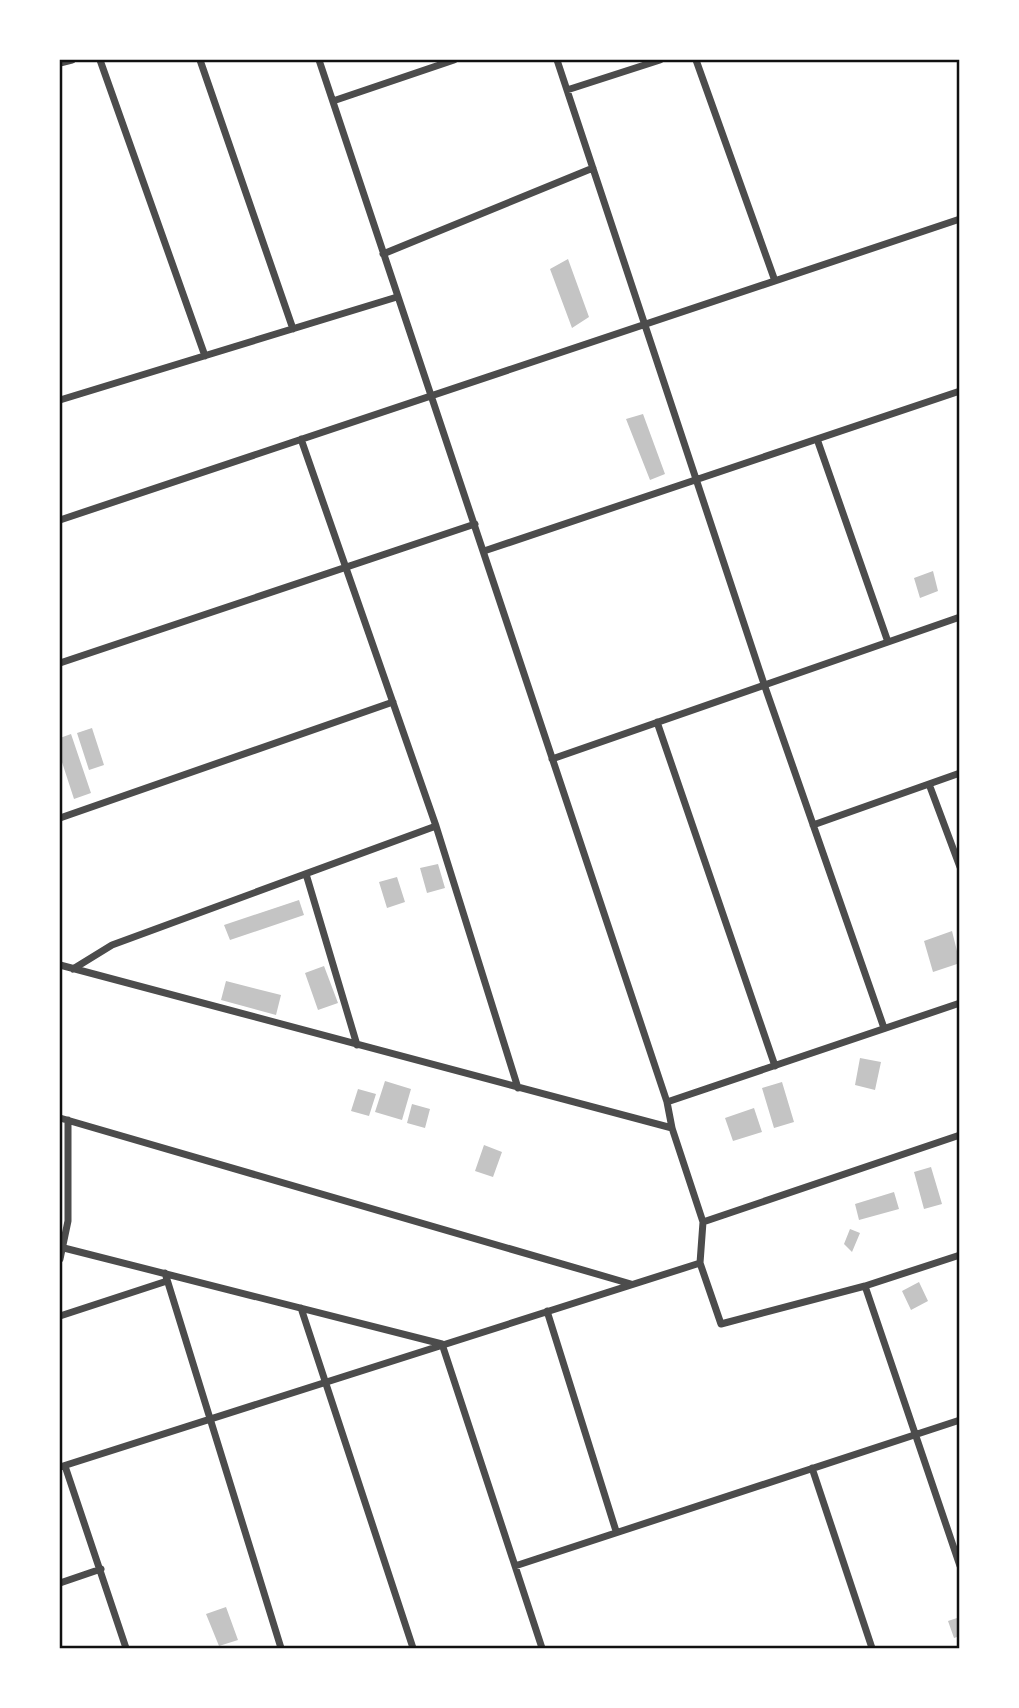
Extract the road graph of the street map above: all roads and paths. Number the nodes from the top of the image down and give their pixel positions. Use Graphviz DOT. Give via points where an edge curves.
graph roads {
  1 [pos="72,60"];
  2 [pos="100,60"];
  3 [pos="200,60"];
  4 [pos="319,60"];
  5 [pos="454,60"];
  6 [pos="557,60"];
  7 [pos="660,60"];
  8 [pos="696,60"];
  9 [pos="60,64"];
  10 [pos="567,90"];
  11 [pos="333,101"];
  12 [pos="593,168"];
  13 [pos="960,219"];
  14 [pos="383,254"];
  15 [pos="775,281"];
  16 [pos="397,297"];
  17 [pos="645,325"];
  18 [pos="292,329"];
  19 [pos="205,356"];
  20 [pos="960,391"];
  21 [pos="433,396"];
  22 [pos="60,400"];
  23 [pos="301,439"];
  24 [pos="817,439"];
  25 [pos="696,479"];
  26 [pos="60,520"];
  27 [pos="475,524"];
  28 [pos="484,551"];
  29 [pos="346,568"];
  30 [pos="960,617"];
  31 [pos="888,642"];
  32 [pos="60,663"];
  33 [pos="764,684"];
  34 [pos="393,702"];
  35 [pos="657,722"];
  36 [pos="552,760"];
  37 [pos="960,773"];
  38 [pos="929,784"];
  39 [pos="60,818"];
  40 [pos="813,825"];
  41 [pos="436,827"];
  42 [pos="960,867"];
  43 [pos="306,874"];
  44 [pos="60,965"];
  45 [pos="73,969"];
  46 [pos="960,1003"];
  47 [pos="884,1028"];
  48 [pos="357,1045"];
  49 [pos="775,1066"];
  50 [pos="518,1088"];
  51 [pos="667,1102"];
  52 [pos="64,1119"];
  53 [pos="672,1128"];
  54 [pos="960,1135"];
  55 [pos="703,1222"];
  56 [pos="61,1247"];
  57 [pos="960,1255"];
  58 [pos="60,1259"];
  59 [pos="700,1264"];
  60 [pos="166,1277"];
  61 [pos="631,1284"];
  62 [pos="865,1286"];
  63 [pos="301,1308"];
  64 [pos="547,1311"];
  65 [pos="60,1316"];
  66 [pos="442,1344"];
  67 [pos="325,1381"];
  68 [pos="209,1418"];
  69 [pos="960,1420"];
  70 [pos="915,1434"];
  71 [pos="62,1466"];
  72 [pos="812,1468"];
  73 [pos="69,1481"];
  74 [pos="60,1484"];
  75 [pos="616,1531"];
  76 [pos="516,1566"];
  77 [pos="960,1566"];
  78 [pos="101,1569"];
  79 [pos="60,1583"];
  80 [pos="126,1648"];
  81 [pos="281,1648"];
  82 [pos="413,1648"];
  83 [pos="542,1648"];
  84 [pos="872,1648"];
  1 -- 9 [label="street"];
  2 -- 19 [label="street"];
  3 -- 18 [label="street"];
  4 -- 11 [label="street"];
  5 -- 11 [label="street"];
  6 -- 10 [label="street"];
  7 -- 10 [label="street"];
  8 -- 15 [label="street"];
  10 -- 12 [label="street"];
  11 -- 14 [label="street"];
  12 -- 14 [label="street"];
  12 -- 17 [label="street"];
  13 -- 15 [label="street"];
  14 -- 16 [label="street"];
  15 -- 17 [label="street"];
  16 -- 18 [label="street"];
  16 -- 21 [label="street"];
  17 -- 21 [label="street"];
  17 -- 25 [label="street"];
  18 -- 19 [label="street"];
  19 -- 22 [label="street"];
  20 -- 24 [label="street"];
  21 -- 23 [label="street"];
  21 -- 27 [label="street"];
  23 -- 26 [label="street"];
  23 -- 29 [label="street"];
  24 -- 25 [label="street"];
  24 -- 31 [label="street"];
  25 -- 28 [label="street"];
  25 -- 33 [label="street"];
  27 -- 28 [label="street"];
  27 -- 29 [label="street"];
  28 -- 36 [label="street"];
  29 -- 32 [label="street"];
  29 -- 34 [label="street"];
  30 -- 31 [label="street"];
  31 -- 33 [label="street"];
  33 -- 35 [label="street"];
  33 -- 40 [label="street"];
  34 -- 39 [label="street"];
  34 -- 41 [label="street"];
  35 -- 36 [label="street"];
  35 -- 49 [label="street"];
  36 -- 51 [label="street"];
  37 -- 38 [label="street"];
  38 -- 40 [label="street"];
  38 -- 42 [label="street"];
  40 -- 47 [label="street"];
  41 -- 43 [label="street"];
  41 -- 50 [label="street"];
  43 -- 45 [label="street" via="112,945"];
  43 -- 48 [label="street"];
  44 -- 45 [label="street"];
  45 -- 48 [label="street"];
  46 -- 47 [label="street"];
  47 -- 49 [label="street"];
  48 -- 50 [label="street"];
  49 -- 51 [label="street"];
  50 -- 53 [label="street"];
  51 -- 53 [label="street"];
  52 -- 56 [label="street" via="68,1221"];
  52 -- 61 [label="street"];
  53 -- 55 [label="street"];
  54 -- 55 [label="street"];
  55 -- 59 [label="street"];
  56 -- 58 [label="street"];
  56 -- 60 [label="street"];
  57 -- 62 [label="street"];
  59 -- 61 [label="street"];
  59 -- 62 [label="street" via="721,1324"];
  60 -- 63 [label="street"];
  60 -- 65 [label="street"];
  60 -- 68 [label="street"];
  61 -- 64 [label="street"];
  62 -- 70 [label="street"];
  63 -- 66 [label="street"];
  63 -- 67 [label="street"];
  64 -- 66 [label="street"];
  64 -- 75 [label="street"];
  66 -- 67 [label="street"];
  66 -- 76 [label="street"];
  67 -- 68 [label="street"];
  67 -- 82 [label="street"];
  68 -- 71 [label="street"];
  68 -- 81 [label="street"];
  69 -- 70 [label="street"];
  70 -- 72 [label="street"];
  70 -- 77 [label="street"];
  71 -- 73 [label="street"];
  72 -- 75 [label="street"];
  72 -- 84 [label="street"];
  73 -- 74 [label="street"];
  73 -- 78 [label="street"];
  75 -- 76 [label="street"];
  76 -- 83 [label="street"];
  78 -- 79 [label="street"];
  78 -- 80 [label="street"];
}
